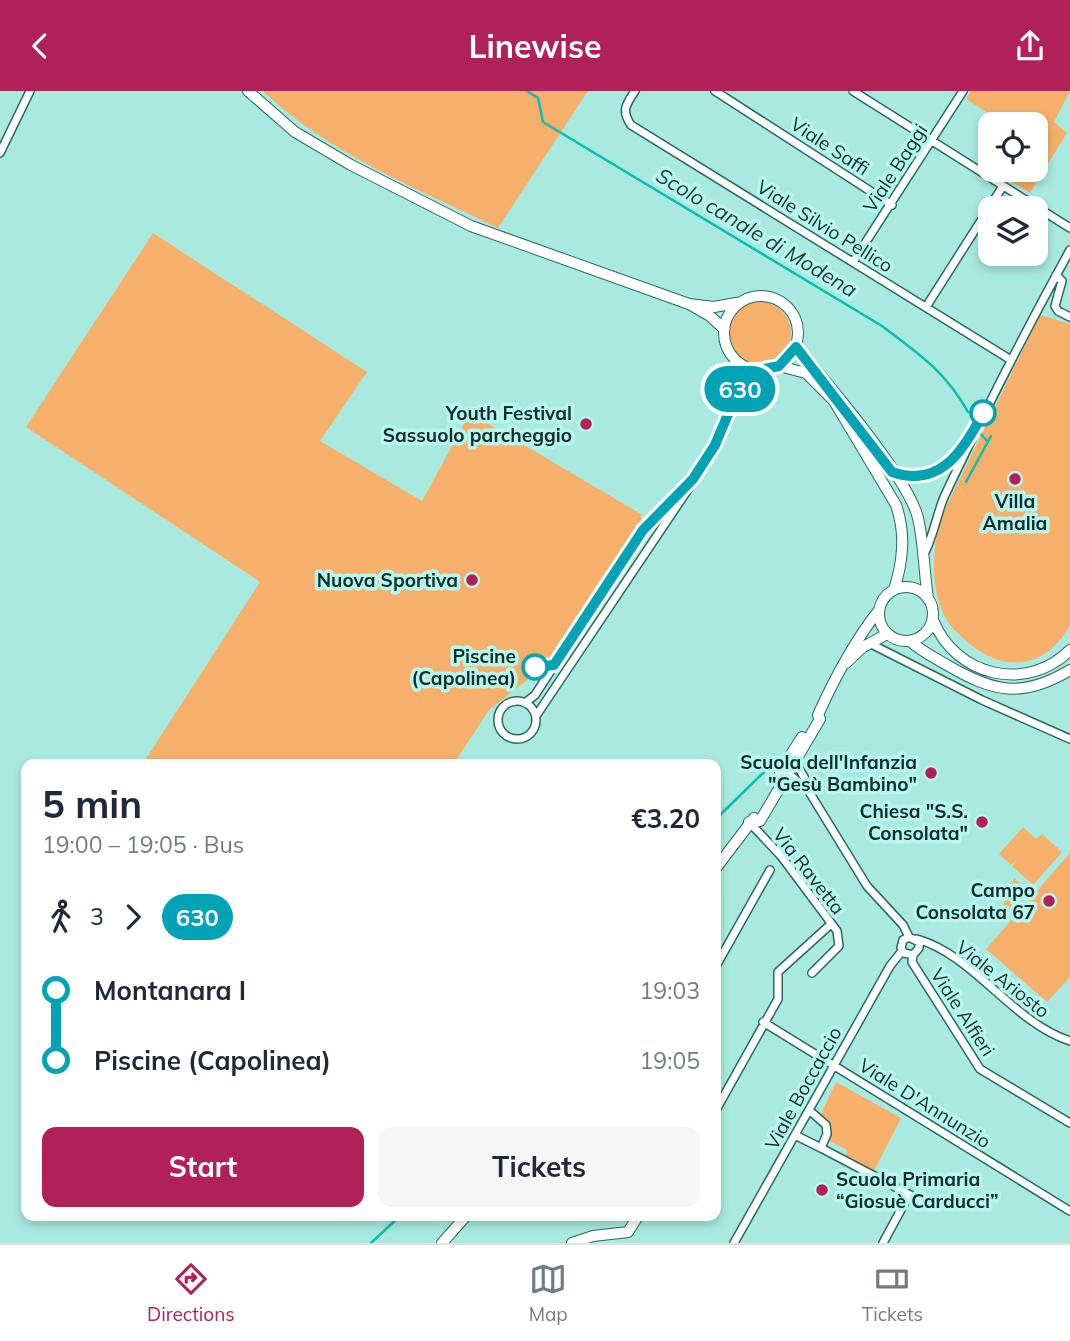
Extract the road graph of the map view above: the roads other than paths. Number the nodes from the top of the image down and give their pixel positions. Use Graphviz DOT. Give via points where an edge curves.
graph roads {
  1 [pos="30,91"];
  2 [pos="248,91"];
  3 [pos="635,91"];
  4 [pos="715,91"];
  5 [pos="853,91"];
  6 [pos="963,91"];
  7 [pos="931,141"];
  8 [pos="0,153"];
  9 [pos="1003,186"];
  10 [pos="892,205"];
  11 [pos="1070,228"];
  12 [pos="1070,250"];
  13 [pos="853,262"];
  14 [pos="1056,275"];
  15 [pos="738,303"];
  16 [pos="688,304"];
  17 [pos="926,307"];
  18 [pos="1070,317"];
  19 [pos="723,328"];
  20 [pos="796,347"];
  21 [pos="734,360"];
  22 [pos="1011,360"];
  23 [pos="779,366"];
  24 [pos="758,370"];
  25 [pos="737,393"];
  26 [pos="978,424"];
  27 [pos="892,472"];
  28 [pos="693,479"];
  29 [pos="922,555"];
  30 [pos="894,590"];
  31 [pos="928,599"];
  32 [pos="879,610"];
  33 [pos="933,620"];
  34 [pos="887,634"];
  35 [pos="910,641"];
  36 [pos="869,643"];
  37 [pos="1070,650"];
  38 [pos="840,668"];
  39 [pos="1070,670"];
  40 [pos="525,703"];
  41 [pos="818,715"];
  42 [pos="536,716"];
  43 [pos="1070,739"];
  44 [pos="795,761"];
  45 [pos="785,771"];
  46 [pos="808,790"];
  47 [pos="749,822"];
  48 [pos="721,861"];
  49 [pos="770,870"];
  50 [pos="831,924"];
  51 [pos="913,938"];
  52 [pos="902,951"];
  53 [pos="914,955"];
  54 [pos="721,957"];
  55 [pos="812,973"];
  56 [pos="763,1022"];
  57 [pos="1070,1041"];
  58 [pos="833,1065"];
  59 [pos="721,1101"];
  60 [pos="808,1110"];
  61 [pos="1070,1123"];
  62 [pos="795,1135"];
  63 [pos="821,1148"];
  64 [pos="909,1195"];
  65 [pos="920,1200"];
  66 [pos="1070,1211"];
  67 [pos="462,1221"];
  68 [pos="635,1221"];
  69 [pos="442,1243"];
  70 [pos="572,1243"];
  71 [pos="734,1243"];
  72 [pos="883,1243"];
  1 -- 8 [label="street"];
  2 -- 16 [label="main road" via="262,107 317,145 471,226"];
  3 -- 13 [label="street, Viale Silvio Pellico" via="626,105 625,116 631,125"];
  4 -- 10 [label="street, Viale Saffi"];
  5 -- 7 [label="street"];
  6 -- 7 [label="street, Viale Baggi"];
  7 -- 9 [label="street"];
  7 -- 10 [label="street, Viale Baggi"];
  9 -- 11 [label="street"];
  9 -- 17 [label="street"];
  10 -- 13 [label="street, Viale Baggi"];
  12 -- 14 [label="street"];
  13 -- 17 [label="street, Viale Silvio Pellico"];
  14 -- 18 [label="street" via="1062,281 1055,306"];
  14 -- 22 [label="street"];
  15 -- 16 [label="main road" via="714,307"];
  15 -- 19 [label="main road"];
  15 -- 20 [label="main road" via="761,295 783,303 797,323"];
  16 -- 19 [label="main road"];
  17 -- 22 [label="street, Viale Silvio Pellico"];
  19 -- 21 [label="main road" via="723,339"];
  20 -- 23 [label="main road"];
  20 -- 27 [label="main road"];
  21 -- 24 [label="main road"];
  21 -- 25 [label="street"];
  22 -- 26 [label="street"];
  23 -- 24 [label="main road"];
  23 -- 30 [label="main road" via="806,373 834,401 896,505 903,542"];
  24 -- 25 [label="street"];
  25 -- 28 [label="street" via="715,445"];
  26 -- 27 [label="street" via="939,472 916,477"];
  26 -- 29 [label="street"];
  27 -- 29 [label="main road" via="918,517"];
  28 -- 40 [label="street" via="643,530 535,695"];
  28 -- 42 [label="street"];
  29 -- 31 [label="main road"];
  30 -- 31 [label="main road" via="913,588"];
  30 -- 32 [label="main road"];
  31 -- 33 [label="main road"];
  32 -- 34 [label="main road"];
  32 -- 38 [label="main road"];
  33 -- 35 [label="main road" via="925,634"];
  33 -- 37 [label="main road" via="965,659 1004,675 1038,672 1056,664"];
  34 -- 35 [label="main road"];
  34 -- 36 [label="main road"];
  35 -- 39 [label="main road" via="975,681 1000,689 1024,690 1049,683"];
  36 -- 38 [label="main road"];
  36 -- 43 [label="street"];
  38 -- 41 [label="main road"];
  40 -- 42 [label="street"];
  40 -- 42 [label="street" via="514,701 501,709 497,720 502,734 523,739 533,731"];
  41 -- 44 [label="main road" via="820,719"];
  41 -- 45 [label="main road"];
  44 -- 45 [label="main road"];
  44 -- 46 [label="street"];
  45 -- 46 [label="street"];
  45 -- 47 [label="main road" via="760,821"];
  46 -- 51 [label="street" via="867,885"];
  47 -- 48 [label="main road"];
  47 -- 50 [label="street, Via Ravetta" via="781,856"];
  49 -- 54 [label="street"];
  50 -- 55 [label="street, Via Ravetta" via="837,930 839,946"];
  50 -- 56 [label="street" via="778,972 778,999"];
  51 -- 52 [label="street, Viale Boccaccio" via="902,942"];
  51 -- 53 [label="street" via="919,949"];
  51 -- 57 [label="street, Viale Ariosto" via="932,944 1029,1021"];
  52 -- 53 [label="street"];
  52 -- 58 [label="street, Viale Boccaccio"];
  53 -- 61 [label="street, Viale Alfieri" via="912,962 980,1069"];
  56 -- 58 [label="street, Viale D'Annunzio"];
  56 -- 59 [label="street"];
  58 -- 60 [label="street, Viale Boccaccio"];
  58 -- 66 [label="street, Viale D'Annunzio"];
  60 -- 62 [label="street, Viale Boccaccio"];
  60 -- 63 [label="street" via="826,1125"];
  62 -- 63 [label="street"];
  62 -- 71 [label="street, Viale Boccaccio"];
  63 -- 64 [label="street"];
  64 -- 65 [label="street"];
  64 -- 72 [label="street"];
  67 -- 69 [label="main road"];
  68 -- 70 [label="main road" via="628,1232"];
}
